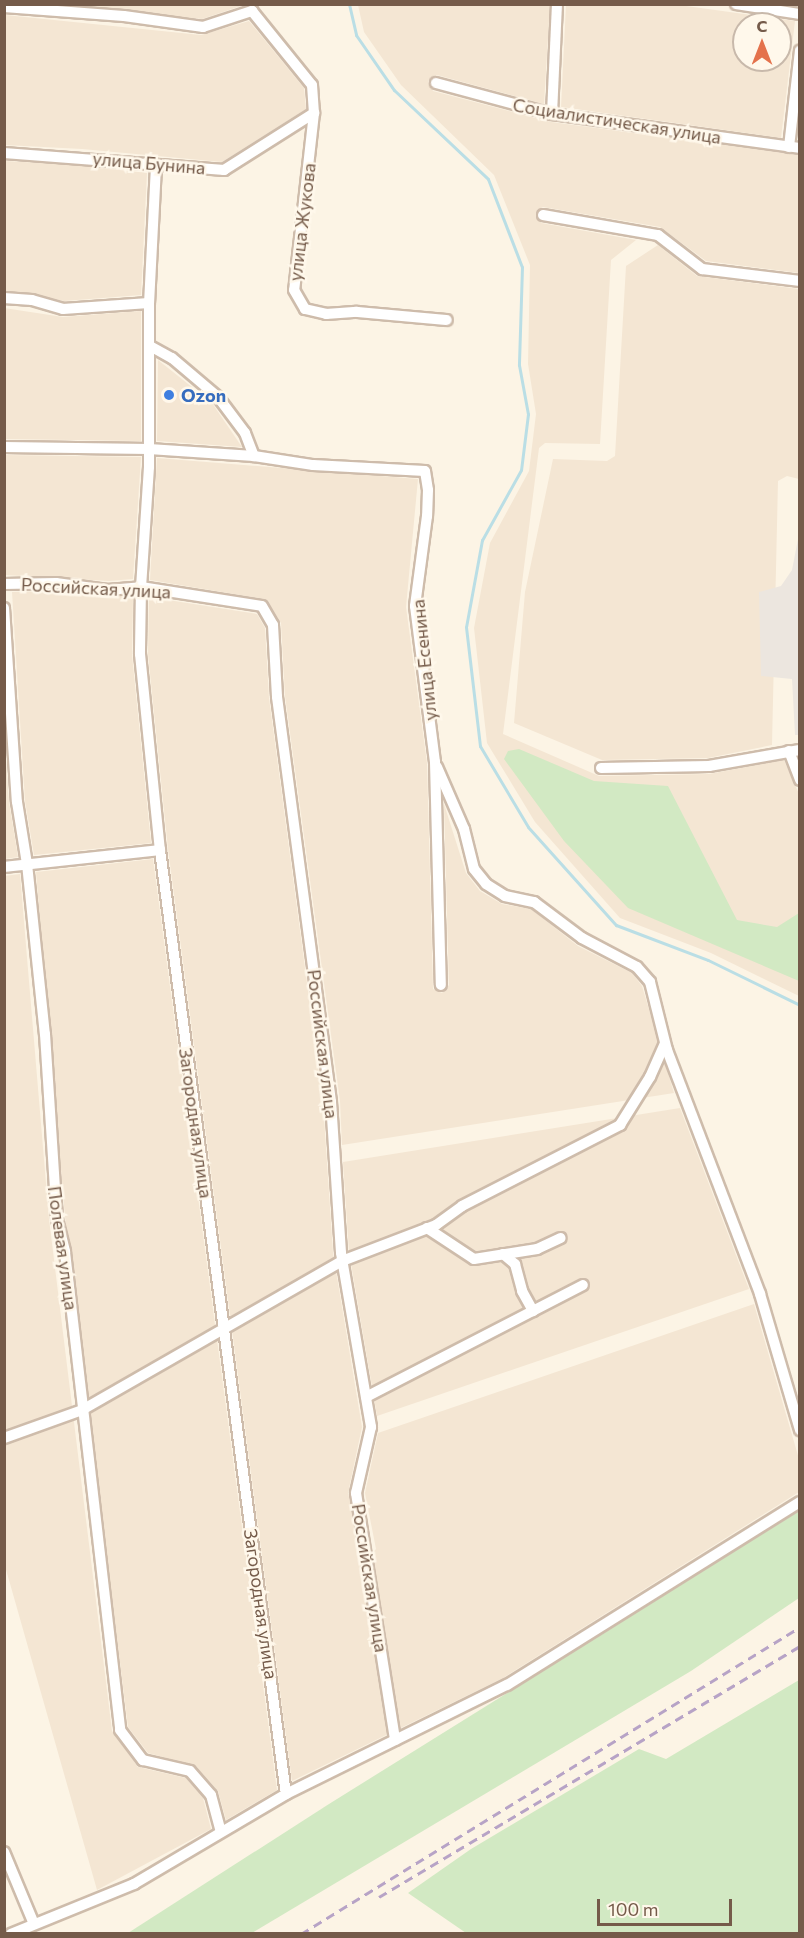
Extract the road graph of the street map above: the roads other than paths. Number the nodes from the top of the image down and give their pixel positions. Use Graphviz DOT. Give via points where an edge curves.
graph roads {
  1 [pos="557,4"];
  2 [pos="736,4"];
  3 [pos="4,7"];
  4 [pos="252,8"];
  5 [pos="800,14"];
  6 [pos="800,51"];
  7 [pos="436,83"];
  8 [pos="314,113"];
  9 [pos="552,114"];
  10 [pos="794,147"];
  11 [pos="4,153"];
  12 [pos="156,166"];
  13 [pos="543,215"];
  14 [pos="800,281"];
  15 [pos="4,298"];
  16 [pos="149,303"];
  17 [pos="447,320"];
  18 [pos="150,346"];
  19 [pos="4,447"];
  20 [pos="149,449"];
  21 [pos="254,456"];
  22 [pos="5,584"];
  23 [pos="141,587"];
  24 [pos="4,608"];
  25 [pos="794,750"];
  26 [pos="435,762"];
  27 [pos="601,768"];
  28 [pos="800,780"];
  29 [pos="160,850"];
  30 [pos="27,864"];
  31 [pos="4,867"];
  32 [pos="441,986"];
  33 [pos="665,1044"];
  34 [pos="427,1228"];
  35 [pos="561,1238"];
  36 [pos="503,1254"];
  37 [pos="342,1261"];
  38 [pos="583,1285"];
  39 [pos="533,1311"];
  40 [pos="224,1329"];
  41 [pos="366,1397"];
  42 [pos="82,1410"];
  43 [pos="800,1430"];
  44 [pos="4,1438"];
  45 [pos="800,1502"];
  46 [pos="395,1740"];
  47 [pos="286,1794"];
  48 [pos="221,1832"];
  49 [pos="4,1852"];
  50 [pos="34,1924"];
  51 [pos="11,1934"];
  1 -- 9 [label="street"];
  2 -- 5 [label="street"];
  3 -- 4 [label="street" via="124,16 202,27"];
  4 -- 8 [label="street, улица Жукова" via="312,85"];
  6 -- 10 [label="street"];
  7 -- 9 [label="street, Социалистическая улица"];
  8 -- 12 [label="street, улица Бунина" via="224,170"];
  8 -- 17 [label="street, улица Жукова" via="294,290 305,309 326,314 357,312"];
  9 -- 10 [label="street, Социалистическая улица"];
  11 -- 12 [label="street, улица Бунина"];
  12 -- 16 [label="street"];
  13 -- 14 [label="street" via="658,235 702,269"];
  15 -- 16 [label="street" via="32,300 63,309"];
  16 -- 18 [label="street"];
  18 -- 20 [label="street"];
  18 -- 21 [label="street" via="172,358 218,397 245,433"];
  19 -- 20 [label="street, улица Есенина"];
  20 -- 21 [label="street, улица Есенина"];
  20 -- 23 [label="street, Загородная улица"];
  21 -- 26 [label="street, улица Есенина" via="313,465 425,471 427,516 415,606"];
  22 -- 23 [label="street, Российская улица" via="56,583 108,590"];
  23 -- 29 [label="street, Загородная улица" via="140,654"];
  23 -- 37 [label="street, Российская улица" via="261,606 273,625 277,697 331,1102"];
  24 -- 30 [label="street, Полевая улица" via="17,802"];
  25 -- 27 [label="street" via="709,766"];
  25 -- 28 [label="street"];
  26 -- 32 [label="street, улица Есенина"];
  26 -- 33 [label="street" via="480,877 505,896 534,902 582,938 637,967 650,982"];
  29 -- 30 [label="street"];
  29 -- 40 [label="street, Загородная улица"];
  30 -- 31 [label="street"];
  30 -- 42 [label="street, Полевая улица" via="45,1034 57,1219 65,1252"];
  33 -- 34 [label="street" via="620,1125"];
  33 -- 43 [label="street" via="760,1294"];
  34 -- 36 [label="street" via="474,1258"];
  34 -- 37 [label="street"];
  35 -- 36 [label="street" via="537,1249"];
  36 -- 39 [label="street" via="515,1264 522,1291"];
  37 -- 40 [label="street"];
  37 -- 41 [label="street, Российская улица"];
  38 -- 39 [label="street"];
  39 -- 41 [label="street"];
  40 -- 42 [label="street"];
  40 -- 47 [label="street, Загородная улица"];
  41 -- 46 [label="street, Российская улица" via="371,1427 356,1493"];
  42 -- 44 [label="street"];
  42 -- 48 [label="street, Полевая улица" via="120,1730 143,1760 190,1771 211,1795"];
  45 -- 46 [label="street" via="507,1685"];
  46 -- 47 [label="street"];
  47 -- 48 [label="street"];
  48 -- 50 [label="street" via="134,1884"];
  49 -- 50 [label="street"];
  50 -- 51 [label="street"];
}
